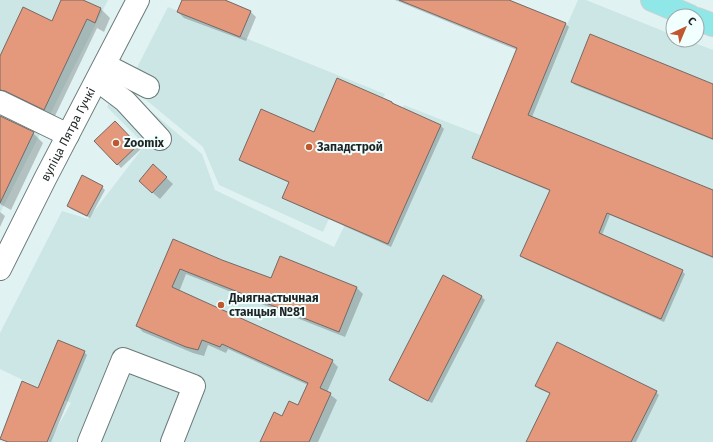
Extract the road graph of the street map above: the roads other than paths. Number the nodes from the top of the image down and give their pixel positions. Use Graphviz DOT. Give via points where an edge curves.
graph roads {
  1 [pos="138,0"];
  2 [pos="652,0"];
  3 [pos="671,8"];
  4 [pos="101,73"];
  5 [pos="148,87"];
  6 [pos="0,102"];
  7 [pos="68,135"];
  8 [pos="160,139"];
  9 [pos="6,242"];
  10 [pos="0,269"];
  11 [pos="90,442"];
  12 [pos="172,442"];
  1 -- 4 [label="street, вуліца Пятра Гучкі"];
  2 -- 3 [label="main road"];
  4 -- 5 [label="street"];
  4 -- 7 [label="street, вуліца Пятра Гучкі"];
  4 -- 8 [label="street"];
  6 -- 7 [label="street"];
  7 -- 9 [label="street, вуліца Пятра Гучкі"];
  9 -- 10 [label="street, вуліца Пятра Гучкі"];
  11 -- 12 [label="street" via="123,359 194,386"];
}
